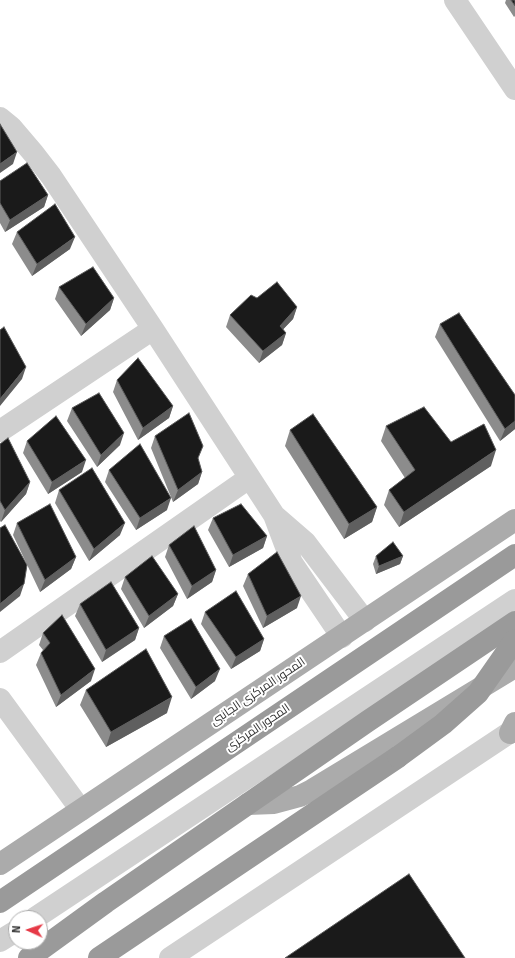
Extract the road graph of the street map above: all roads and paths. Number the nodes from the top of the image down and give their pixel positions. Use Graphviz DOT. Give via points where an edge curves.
graph roads {
  1 [pos="455,0"];
  2 [pos="515,89"];
  3 [pos="0,118"];
  4 [pos="153,329"];
  5 [pos="0,431"];
  6 [pos="249,478"];
  7 [pos="274,515"];
  8 [pos="515,520"];
  9 [pos="515,555"];
  10 [pos="515,600"];
  11 [pos="365,621"];
  12 [pos="515,622"];
  13 [pos="342,636"];
  14 [pos="515,640"];
  15 [pos="0,652"];
  16 [pos="515,668"];
  17 [pos="0,699"];
  18 [pos="513,728"];
  19 [pos="248,804"];
  20 [pos="81,810"];
  21 [pos="0,864"];
  22 [pos="0,902"];
  23 [pos="47,910"];
  24 [pos="29,958"];
  25 [pos="99,958"];
  26 [pos="170,958"];
  1 -- 2 [label="street"];
  3 -- 4 [label="street" via="11,127 51,176"];
  4 -- 5 [label="street"];
  4 -- 6 [label="street"];
  6 -- 7 [label="street"];
  6 -- 15 [label="street"];
  7 -- 11 [label="street" via="305,542"];
  7 -- 13 [label="street" via="292,563"];
  8 -- 11 [label="main road, المحور المركزى الجانبى"];
  9 -- 22 [label="highway, المحور المركزى"];
  10 -- 23 [label="street"];
  11 -- 13 [label="main road, المحور المركزى الجانبى"];
  12 -- 19 [label="highway"];
  13 -- 20 [label="main road, المحور المركزى الجانبى"];
  14 -- 25 [label="highway, bridge" via="478,693 443,724"];
  16 -- 19 [label="main road" via="312,790 274,803"];
  17 -- 20 [label="street"];
  18 -- 26 [label="street"];
  19 -- 24 [label="highway"];
  20 -- 21 [label="main road, المحور المركزى الجانبى"];
}
